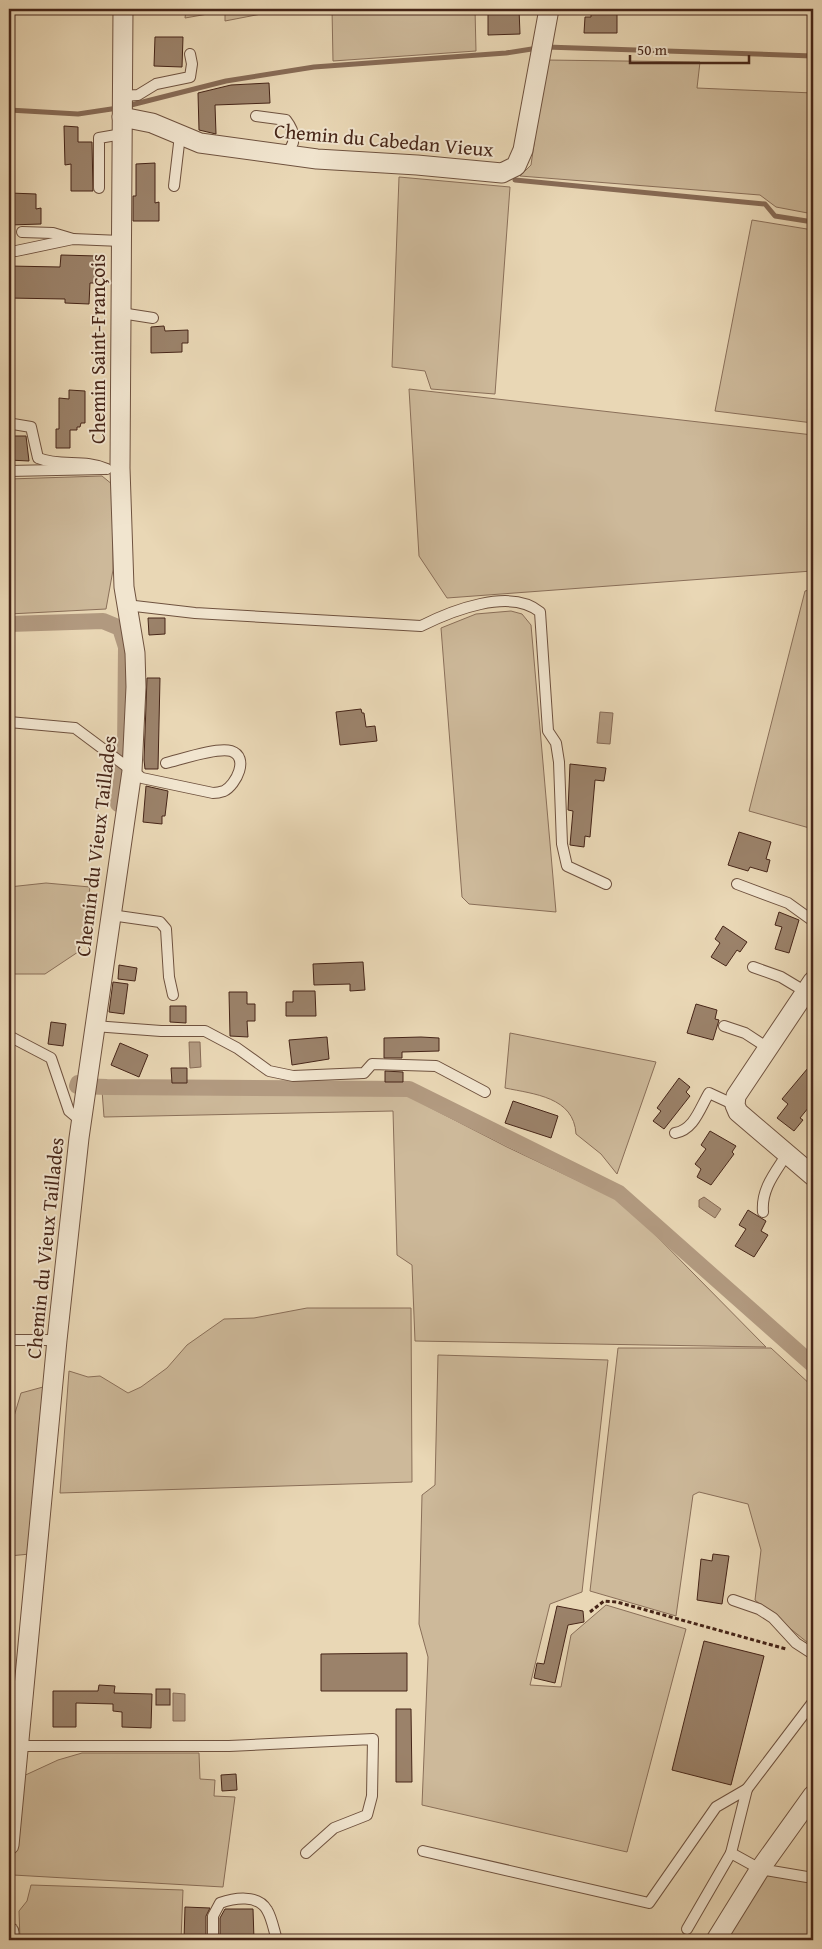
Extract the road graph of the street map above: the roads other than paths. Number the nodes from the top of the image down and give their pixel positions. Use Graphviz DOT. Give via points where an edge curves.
graph roads {
  1 [pos="123,9"];
  2 [pos="549,9"];
  3 [pos="190,54"];
  4 [pos="122,112"];
  5 [pos="256,116"];
  6 [pos="180,135"];
  7 [pos="284,155"];
  8 [pos="174,186"];
  9 [pos="99,188"];
  10 [pos="22,232"];
  11 [pos="73,239"];
  12 [pos="121,241"];
  13 [pos="16,251"];
  14 [pos="121,313"];
  15 [pos="153,318"];
  16 [pos="14,424"];
  17 [pos="114,469"];
  18 [pos="9,471"];
  19 [pos="126,605"];
  20 [pos="136,687"];
  21 [pos="9,722"];
  22 [pos="166,763"];
  23 [pos="132,771"];
  24 [pos="606,884"];
  25 [pos="736,884"];
  26 [pos="111,915"];
  27 [pos="813,921"];
  28 [pos="753,967"];
  29 [pos="810,987"];
  30 [pos="173,995"];
  31 [pos="94,1026"];
  32 [pos="724,1026"];
  33 [pos="9,1036"];
  34 [pos="768,1048"];
  35 [pos="485,1092"];
  36 [pos="735,1105"];
  37 [pos="82,1122"];
  38 [pos="675,1133"];
  39 [pos="787,1154"];
  40 [pos="813,1176"];
  41 [pos="763,1212"];
  42 [pos="9,1340"];
  43 [pos="57,1340"];
  44 [pos="733,1600"];
  45 [pos="813,1654"];
  46 [pos="813,1702"];
  47 [pos="15,1706"];
  48 [pos="18,1746"];
  49 [pos="747,1789"];
  50 [pos="813,1795"];
  51 [pos="9,1845"];
  52 [pos="423,1851"];
  53 [pos="306,1853"];
  54 [pos="731,1853"];
  55 [pos="760,1869"];
  56 [pos="813,1878"];
  57 [pos="688,1928"];
  58 [pos="9,1932"];
  59 [pos="9,1940"];
  60 [pos="213,1940"];
  61 [pos="277,1940"];
  62 [pos="716,1940"];
  1 -- 4 [label="street, Chemin Saint-François"];
  2 -- 7 [label="street, Chemin du Cabedan Vieux" via="523,150 516,166 502,173"];
  3 -- 4 [label="lane" via="190,77 156,84 138,95"];
  4 -- 6 [label="street, Chemin du Cabedan Vieux"];
  4 -- 9 [label="lane" via="99,138"];
  4 -- 12 [label="street, Chemin Saint-François"];
  5 -- 7 [label="lane" via="286,120 292,128 295,137 290,150"];
  6 -- 7 [label="street, Chemin du Cabedan Vieux" via="200,143"];
  6 -- 8 [label="lane"];
  10 -- 11 [label="lane" via="53,233"];
  11 -- 12 [label="lane"];
  11 -- 13 [label="lane"];
  12 -- 14 [label="street, Chemin Saint-François"];
  14 -- 15 [label="lane"];
  14 -- 17 [label="street, Chemin Saint-François"];
  16 -- 17 [label="lane" via="31,427 38,458"];
  17 -- 18 [label="lane"];
  17 -- 19 [label="street, Chemin Saint-François"];
  19 -- 20 [label="street, Chemin Saint-François" via="131,621"];
  19 -- 24 [label="lane" via="195,613 421,626 449,612 479,604 531,604 540,612 548,731 556,743 559,762 562,844 567,866"];
  20 -- 23 [label="street, Chemin du Vieux Taillades"];
  21 -- 23 [label="lane" via="75,728"];
  22 -- 23 [label="lane" via="223,750 233,751 241,766 230,786 212,793 142,778"];
  23 -- 26 [label="street, Chemin du Vieux Taillades"];
  25 -- 27 [label="lane" via="788,903"];
  26 -- 30 [label="lane" via="160,922 166,929"];
  26 -- 31 [label="street, Chemin du Vieux Taillades"];
  28 -- 29 [label="lane"];
  29 -- 34 [label="street"];
  31 -- 35 [label="lane" via="160,1032 205,1030 269,1071 293,1076 364,1073 372,1064 436,1066"];
  31 -- 37 [label="street, Chemin du Vieux Taillades"];
  32 -- 34 [label="lane" via="745,1032"];
  33 -- 37 [label="lane" via="51,1058 69,1111"];
  34 -- 36 [label="street" via="736,1096"];
  36 -- 38 [label="lane" via="709,1093 691,1124 684,1131"];
  36 -- 39 [label="street" via="738,1112"];
  37 -- 43 [label="street, Chemin du Vieux Taillades"];
  39 -- 40 [label="street"];
  39 -- 41 [label="lane" via="766,1186"];
  42 -- 43 [label="lane"];
  43 -- 47 [label="street, Chemin du Vieux Taillades"];
  44 -- 45 [label="lane" via="759,1608 796,1643"];
  46 -- 49 [label="lane"];
  47 -- 48 [label="street, Chemin du Vieux Taillades"];
  48 -- 51 [label="street, Chemin du Vieux Taillades"];
  48 -- 53 [label="lane" via="229,1746 373,1739 372,1796 367,1815 334,1828"];
  49 -- 52 [label="lane" via="716,1807 648,1902"];
  49 -- 54 [label="lane"];
  50 -- 55 [label="street"];
  54 -- 55 [label="lane"];
  54 -- 57 [label="lane"];
  55 -- 56 [label="lane"];
  55 -- 62 [label="street"];
  58 -- 59 [label="street"];
  60 -- 61 [label="lane" via="213,1916 220,1903 233,1899 253,1900 267,1909"];
}
